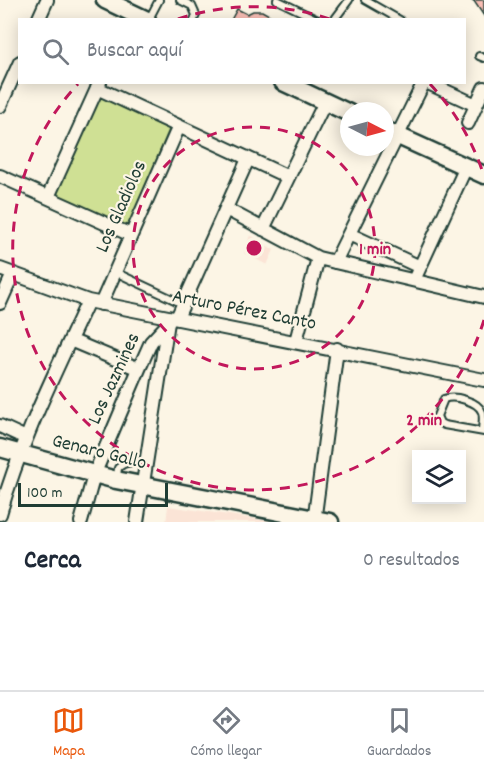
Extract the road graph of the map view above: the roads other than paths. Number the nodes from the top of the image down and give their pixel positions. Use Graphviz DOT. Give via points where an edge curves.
graph roads {
  1 [pos="47,0"];
  2 [pos="105,0"];
  3 [pos="159,0"];
  4 [pos="180,0"];
  5 [pos="278,0"];
  6 [pos="349,0"];
  7 [pos="365,0"];
  8 [pos="135,13"];
  9 [pos="39,18"];
  10 [pos="194,18"];
  11 [pos="314,18"];
  12 [pos="336,18"];
  13 [pos="396,18"];
  14 [pos="18,66"];
  15 [pos="424,84"];
  16 [pos="429,84"];
  17 [pos="99,85"];
  18 [pos="305,87"];
  19 [pos="484,88"];
  20 [pos="325,102"];
  21 [pos="476,105"];
  22 [pos="0,106"];
  23 [pos="340,109"];
  24 [pos="468,123"];
  25 [pos="178,126"];
  26 [pos="394,128"];
  27 [pos="394,133"];
  28 [pos="381,156"];
  29 [pos="248,159"];
  30 [pos="466,167"];
  31 [pos="484,175"];
  32 [pos="0,176"];
  33 [pos="288,177"];
  34 [pos="48,197"];
  35 [pos="226,209"];
  36 [pos="262,229"];
  37 [pos="349,234"];
  38 [pos="131,235"];
  39 [pos="318,258"];
  40 [pos="335,262"];
  41 [pos="420,267"];
  42 [pos="0,269"];
  43 [pos="115,272"];
  44 [pos="13,274"];
  45 [pos="414,280"];
  46 [pos="484,297"];
  47 [pos="88,301"];
  48 [pos="0,303"];
  49 [pos="101,304"];
  50 [pos="183,305"];
  51 [pos="171,320"];
  52 [pos="70,340"];
  53 [pos="296,341"];
  54 [pos="337,349"];
  55 [pos="139,369"];
  56 [pos="484,380"];
  57 [pos="0,426"];
  58 [pos="483,431"];
  59 [pos="23,446"];
  60 [pos="0,448"];
  61 [pos="145,464"];
  62 [pos="94,475"];
  63 [pos="116,480"];
  64 [pos="142,486"];
  65 [pos="0,514"];
  66 [pos="319,521"];
  67 [pos="81,522"];
  68 [pos="137,522"];
  1 -- 9 [label="street"];
  2 -- 8 [label="street"];
  3 -- 8 [label="lane"];
  4 -- 10 [label="lane" via="195,9"];
  5 -- 11 [label="lane"];
  6 -- 12 [label="lane"];
  7 -- 13 [label="lane"];
  14 -- 22 [label="street"];
  15 -- 26 [label="street"];
  16 -- 21 [label="street"];
  17 -- 25 [label="street"];
  17 -- 34 [label="street"];
  18 -- 20 [label="street"];
  19 -- 21 [label="street"];
  20 -- 23 [label="street"];
  20 -- 33 [label="street"];
  21 -- 24 [label="street"];
  25 -- 29 [label="street"];
  25 -- 38 [label="street, Los Gladiolos"];
  27 -- 30 [label="street"];
  28 -- 37 [label="street"];
  29 -- 33 [label="street"];
  29 -- 35 [label="street, Los Jazmines"];
  30 -- 31 [label="street"];
  30 -- 41 [label="street"];
  32 -- 34 [label="street"];
  33 -- 36 [label="street"];
  34 -- 38 [label="street"];
  35 -- 36 [label="street"];
  35 -- 50 [label="street, Los Jazmines"];
  36 -- 39 [label="street"];
  37 -- 40 [label="street"];
  37 -- 41 [label="street"];
  38 -- 43 [label="street, Los Gladiolos"];
  39 -- 40 [label="street"];
  39 -- 53 [label="street"];
  40 -- 45 [label="street"];
  41 -- 45 [label="street"];
  42 -- 44 [label="street, Arturo Pérez Canto"];
  43 -- 49 [label="street, Los Gladiolos"];
  43 -- 50 [label="lane"];
  44 -- 47 [label="street, Arturo Pérez Canto"];
  44 -- 48 [label="street"];
  45 -- 46 [label="street"];
  47 -- 49 [label="street, Arturo Pérez Canto"];
  47 -- 52 [label="street"];
  49 -- 51 [label="street, Arturo Pérez Canto"];
  50 -- 51 [label="street, Los Jazmines"];
  51 -- 53 [label="street, Arturo Pérez Canto"];
  51 -- 55 [label="street, Los Jazmines" via="151,342"];
  51 -- 61 [label="street"];
  52 -- 55 [label="street"];
  52 -- 59 [label="street"];
  53 -- 54 [label="street, Arturo Pérez Canto"];
  54 -- 56 [label="street, Arturo Pérez Canto"];
  54 -- 66 [label="street"];
  55 -- 62 [label="street, Los Jazmines"];
  57 -- 59 [label="street, Genaro Gallo"];
  58 -- 58 [label="lane" via="440,423 437,416 444,399 469,401 479,407 484,414"];
  59 -- 60 [label="street, Genaro Gallo"];
  59 -- 62 [label="street, Genaro Gallo"];
  59 -- 65 [label="street"];
  61 -- 63 [label="lane" via="123,464"];
  61 -- 64 [label="street"];
  62 -- 63 [label="street, Genaro Gallo"];
  62 -- 67 [label="street, Los Jazmines"];
  63 -- 64 [label="street, Genaro Gallo"];
  64 -- 66 [label="street, Genaro Gallo"];
  64 -- 68 [label="street"];
}
